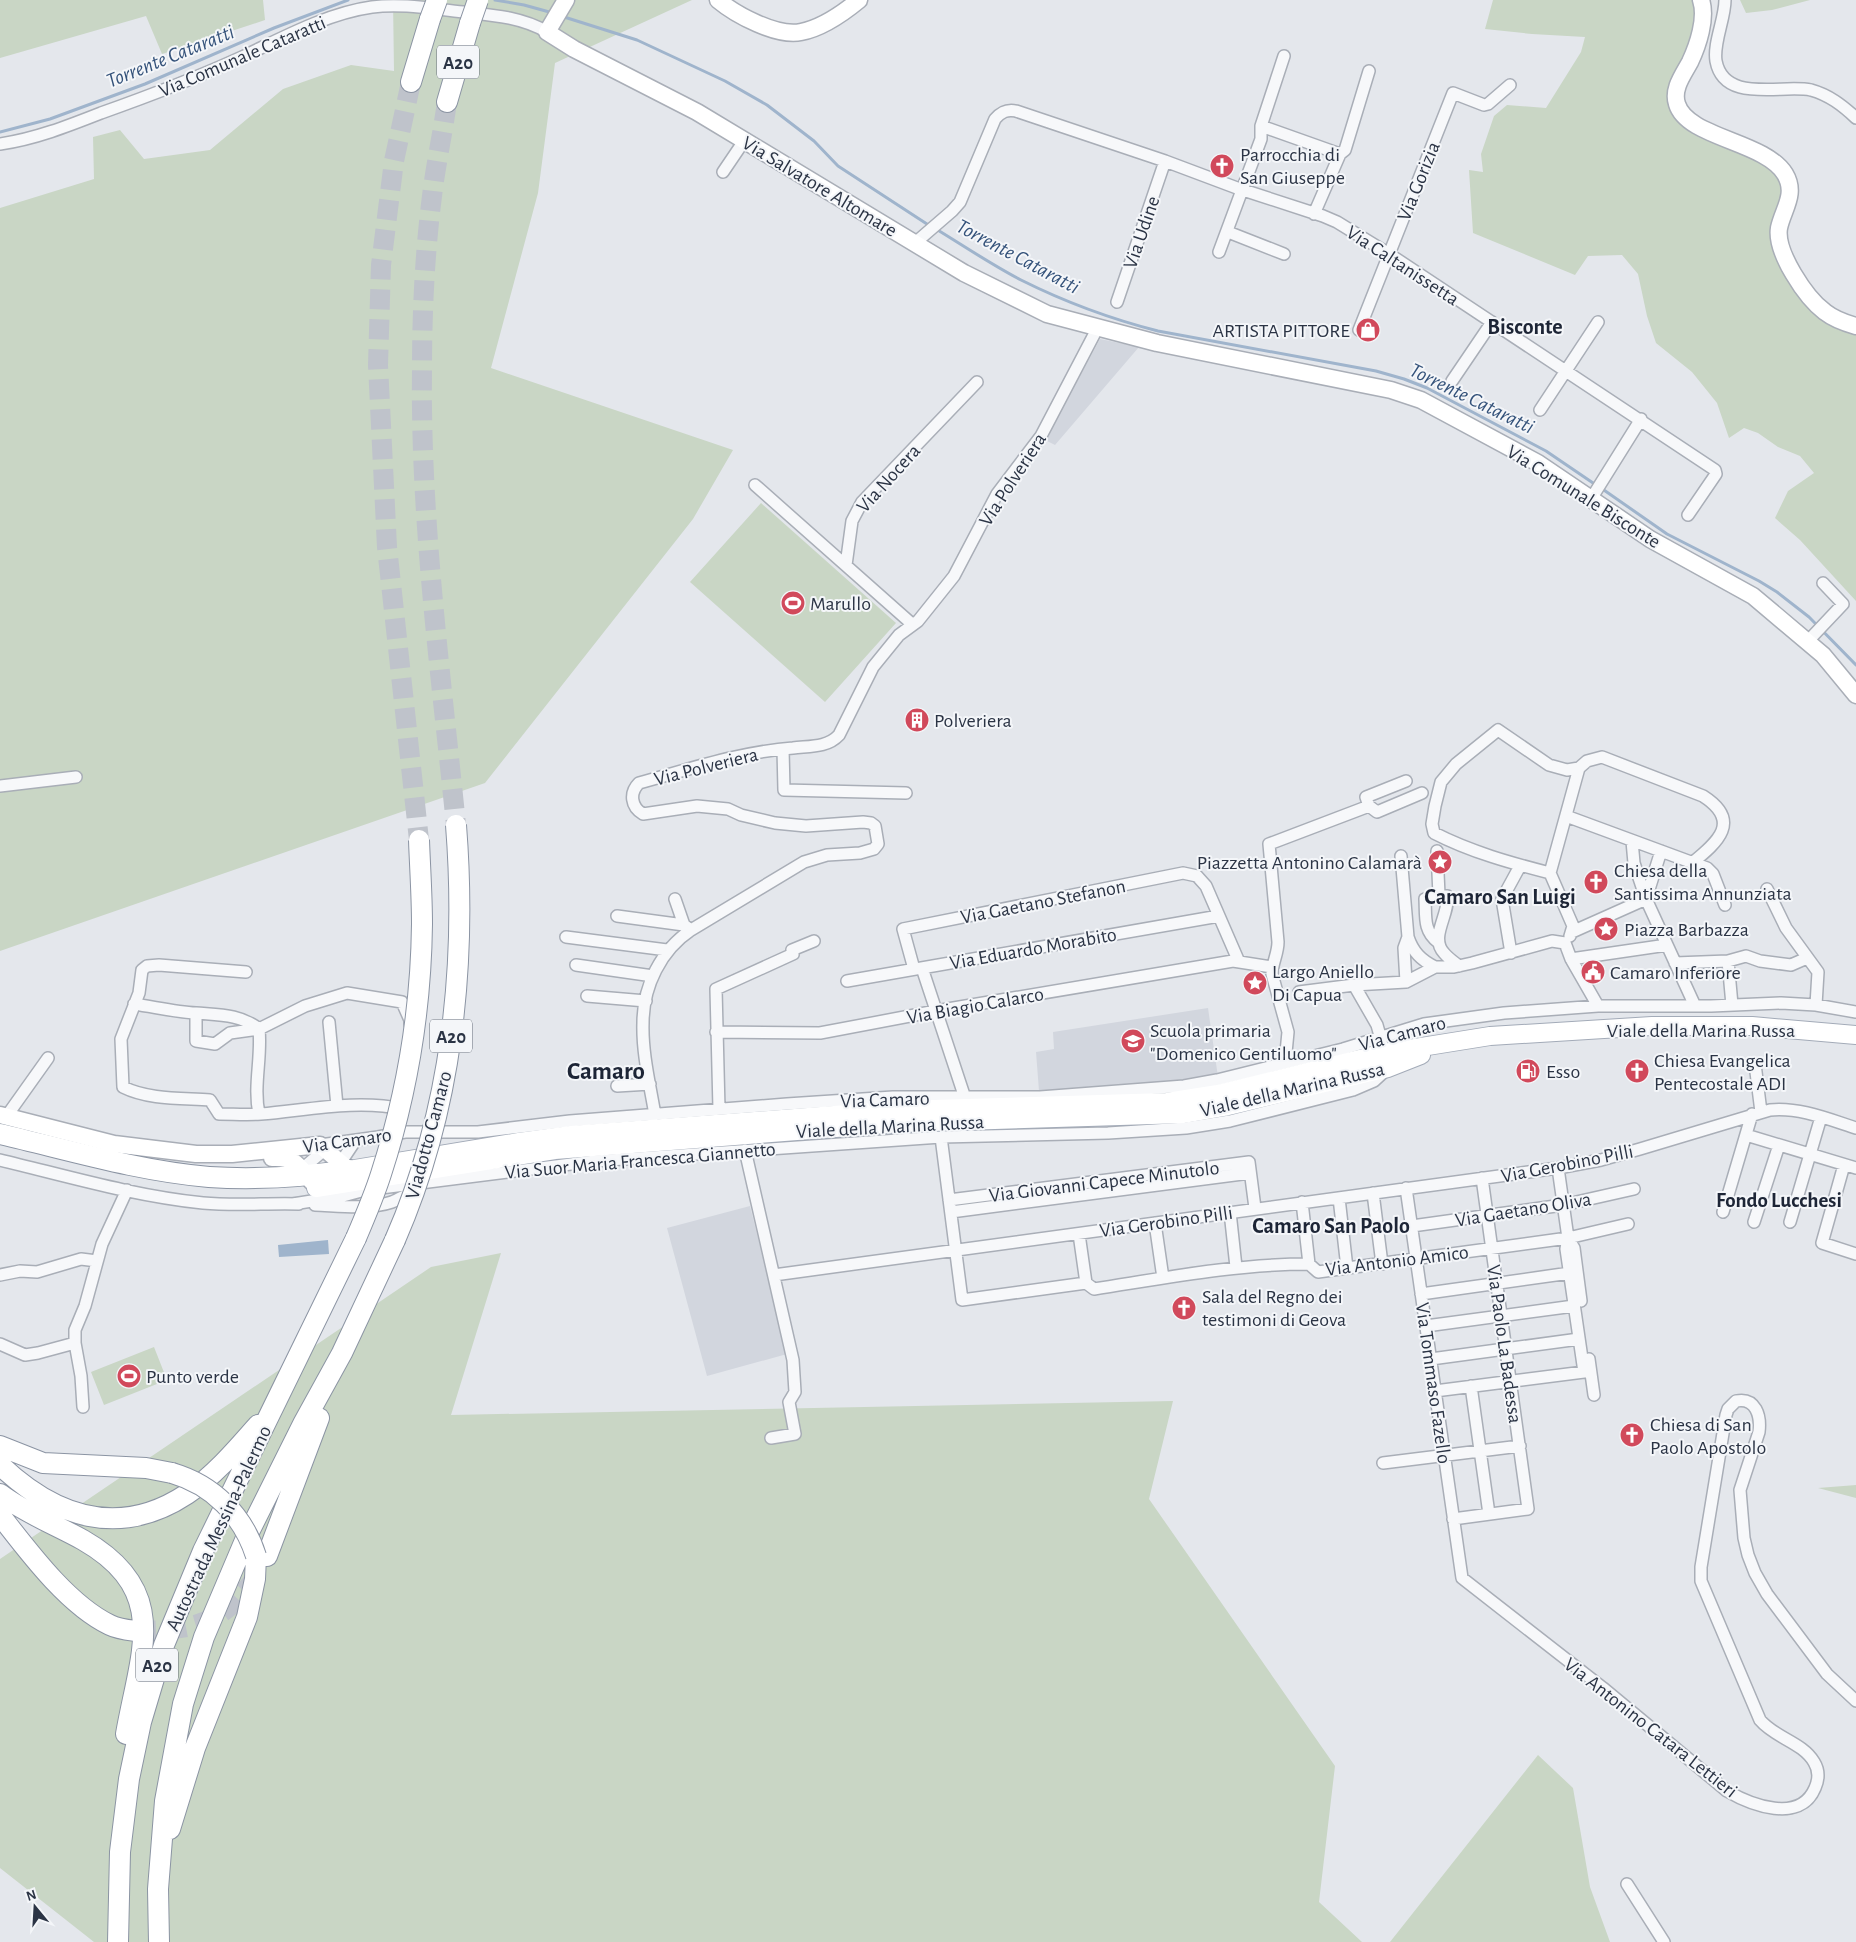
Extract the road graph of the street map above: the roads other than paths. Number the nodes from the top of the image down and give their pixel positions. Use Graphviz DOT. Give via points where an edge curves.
graph roads {
  1 [pos="478,0"];
  2 [pos="718,0"];
  3 [pos="858,0"];
  4 [pos="1701,0"];
  5 [pos="1725,0"];
  6 [pos="565,2"];
  7 [pos="434,9"];
  8 [pos="551,25"];
  9 [pos="1284,56"];
  10 [pos="1369,71"];
  11 [pos="411,82"];
  12 [pos="1510,85"];
  13 [pos="447,102"];
  14 [pos="1856,118"];
  15 [pos="1261,126"];
  16 [pos="744,141"];
  17 [pos="0,144"];
  18 [pos="1340,154"];
  19 [pos="1165,161"];
  20 [pos="723,172"];
  21 [pos="1242,190"];
  22 [pos="1314,214"];
  23 [pos="1228,232"];
  24 [pos="921,239"];
  25 [pos="1220,252"];
  26 [pos="1284,254"];
  27 [pos="1389,254"];
  28 [pos="1117,302"];
  29 [pos="1492,322"];
  30 [pos="1598,322"];
  31 [pos="1856,326"];
  32 [pos="1097,329"];
  33 [pos="1360,330"];
  34 [pos="1567,371"];
  35 [pos="1452,381"];
  36 [pos="977,382"];
  37 [pos="1540,410"];
  38 [pos="1641,419"];
  39 [pos="755,485"];
  40 [pos="1594,496"];
  41 [pos="1688,516"];
  42 [pos="846,565"];
  43 [pos="1823,583"];
  44 [pos="912,624"];
  45 [pos="1811,638"];
  46 [pos="1856,695"];
  47 [pos="783,748"];
  48 [pos="1580,768"];
  49 [pos="76,777"];
  50 [pos="1406,781"];
  51 [pos="0,786"];
  52 [pos="1422,792"];
  53 [pos="906,793"];
  54 [pos="1369,806"];
  55 [pos="1566,816"];
  56 [pos="456,825"];
  57 [pos="419,840"];
  58 [pos="1632,841"];
  59 [pos="1438,851"];
  60 [pos="1661,851"];
  61 [pos="1401,856"];
  62 [pos="1692,863"];
  63 [pos="1520,866"];
  64 [pos="1550,873"];
  65 [pos="1767,889"];
  66 [pos="1436,895"];
  67 [pos="1646,899"];
  68 [pos="676,900"];
  69 [pos="1726,905"];
  70 [pos="617,916"];
  71 [pos="1219,916"];
  72 [pos="687,927"];
  73 [pos="1572,932"];
  74 [pos="566,937"];
  75 [pos="1408,937"];
  76 [pos="814,941"];
  77 [pos="1438,942"];
  78 [pos="1565,943"];
  79 [pos="1667,945"];
  80 [pos="667,950"];
  81 [pos="1511,953"];
  82 [pos="1236,958"];
  83 [pos="1807,958"];
  84 [pos="1571,959"];
  85 [pos="1728,961"];
  86 [pos="1675,963"];
  87 [pos="576,965"];
  88 [pos="1460,966"];
  89 [pos="1272,967"];
  90 [pos="1435,967"];
  91 [pos="918,969"];
  92 [pos="246,972"];
  93 [pos="653,976"];
  94 [pos="847,982"];
  95 [pos="1406,982"];
  96 [pos="1354,985"];
  97 [pos="1299,992"];
  98 [pos="587,996"];
  99 [pos="646,1001"];
  100 [pos="134,1004"];
  101 [pos="1732,1005"];
  102 [pos="1816,1005"];
  103 [pos="1598,1006"];
  104 [pos="1695,1006"];
  105 [pos="936,1011"];
  106 [pos="1856,1012"];
  107 [pos="196,1013"];
  108 [pos="329,1022"];
  109 [pos="259,1029"];
  110 [pos="716,1032"];
  111 [pos="1856,1035"];
  112 [pos="1384,1052"];
  113 [pos="48,1058"];
  114 [pos="1285,1063"];
  115 [pos="1755,1064"];
  116 [pos="650,1084"];
  117 [pos="617,1086"];
  118 [pos="965,1098"];
  119 [pos="337,1106"];
  120 [pos="719,1109"];
  121 [pos="1756,1113"];
  122 [pos="259,1114"];
  123 [pos="655,1115"];
  124 [pos="1821,1117"];
  125 [pos="2,1122"];
  126 [pos="1856,1128"];
  127 [pos="1746,1135"];
  128 [pos="941,1137"];
  129 [pos="355,1141"];
  130 [pos="1779,1145"];
  131 [pos="0,1146"];
  132 [pos="326,1146"];
  133 [pos="745,1150"];
  134 [pos="232,1154"];
  135 [pos="1810,1154"];
  136 [pos="0,1160"];
  137 [pos="1844,1164"];
  138 [pos="341,1168"];
  139 [pos="1558,1168"];
  140 [pos="1856,1168"];
  141 [pos="1250,1173"];
  142 [pos="1482,1178"];
  143 [pos="451,1180"];
  144 [pos="312,1186"];
  145 [pos="1406,1188"];
  146 [pos="1634,1189"];
  147 [pos="127,1190"];
  148 [pos="1373,1193"];
  149 [pos="1339,1198"];
  150 [pos="949,1200"];
  151 [pos="1302,1202"];
  152 [pos="1563,1205"];
  153 [pos="1255,1208"];
  154 [pos="951,1212"];
  155 [pos="1230,1212"];
  156 [pos="1723,1212"];
  157 [pos="1487,1215"];
  158 [pos="1754,1222"];
  159 [pos="1790,1222"];
  160 [pos="1155,1223"];
  161 [pos="1628,1224"];
  162 [pos="1412,1226"];
  163 [pos="1079,1234"];
  164 [pos="1568,1238"];
  165 [pos="1492,1248"];
  166 [pos="956,1251"];
  167 [pos="1856,1254"];
  168 [pos="1416,1259"];
  169 [pos="97,1261"];
  170 [pos="1309,1264"];
  171 [pos="1382,1264"];
  172 [pos="1236,1267"];
  173 [pos="1347,1268"];
  174 [pos="1570,1273"];
  175 [pos="0,1275"];
  176 [pos="774,1275"];
  177 [pos="1163,1278"];
  178 [pos="1086,1283"];
  179 [pos="1497,1284"];
  180 [pos="1421,1294"];
  181 [pos="1574,1306"];
  182 [pos="1501,1316"];
  183 [pos="1426,1326"];
  184 [pos="1579,1339"];
  185 [pos="75,1342"];
  186 [pos="0,1344"];
  187 [pos="1506,1349"];
  188 [pos="1431,1359"];
  189 [pos="1510,1381"];
  190 [pos="1471,1386"];
  191 [pos="1435,1391"];
  192 [pos="1594,1395"];
  193 [pos="82,1407"];
  194 [pos="273,1408"];
  195 [pos="310,1424"];
  196 [pos="771,1438"];
  197 [pos="0,1446"];
  198 [pos="1520,1446"];
  199 [pos="1480,1451"];
  200 [pos="1444,1455"];
  201 [pos="1383,1463"];
  202 [pos="0,1465"];
  203 [pos="0,1494"];
  204 [pos="1489,1514"];
  205 [pos="0,1515"];
  206 [pos="1453,1519"];
  207 [pos="261,1556"];
  208 [pos="1462,1578"];
  209 [pos="136,1631"];
  210 [pos="1856,1701"];
  211 [pos="160,1852"];
  212 [pos="1627,1884"];
  213 [pos="113,1942"];
  214 [pos="118,1942"];
  215 [pos="159,1942"];
  216 [pos="1664,1942"];
  1 -- 13 [label="highway, A20, bridge"];
  2 -- 3 [label="street" via="751,20 784,32 798,33 831,20"];
  4 -- 31 [label="street" via="1698,39 1676,90 1677,107 1690,121 1763,155 1781,168 1790,188 1789,202 1779,229 1784,256 1823,311"];
  5 -- 14 [label="street" via="1716,59 1721,74 1734,84 1754,90 1796,89 1820,93"];
  6 -- 8 [label="street"];
  7 -- 11 [label="highway, A20"];
  8 -- 16 [label="street, Via Salvatore Altomare" via="574,49 697,112"];
  8 -- 17 [label="street, Via Comunale Cataratti" via="494,15 402,6 360,9 289,35 206,73 111,110 32,139"];
  9 -- 15 [label="street"];
  10 -- 18 [label="street" via="1345,150"];
  12 -- 27 [label="street, Via Gorizia" via="1484,105 1453,93"];
  15 -- 18 [label="street"];
  15 -- 21 [label="street" via="1261,139"];
  16 -- 20 [label="street"];
  16 -- 24 [label="street, Via Salvatore Altomare"];
  18 -- 22 [label="street"];
  19 -- 21 [label="street, Via Caltanissetta"];
  19 -- 24 [label="street, Via Caltanissetta" via="1006,110 995,119 960,202"];
  19 -- 28 [label="street, Via Udine"];
  21 -- 22 [label="street, Via Caltanissetta"];
  21 -- 23 [label="street"];
  22 -- 27 [label="street, Via Caltanissetta" via="1337,222"];
  23 -- 25 [label="street"];
  23 -- 26 [label="street"];
  24 -- 32 [label="street, Via Salvatore Altomare" via="964,273 1047,314"];
  27 -- 29 [label="street, Via Caltanissetta"];
  27 -- 33 [label="street, Via Gorizia"];
  29 -- 34 [label="street, Via Caltanissetta"];
  29 -- 35 [label="street"];
  30 -- 34 [label="street"];
  32 -- 40 [label="street, Via Comunale Bisconte" via="1407,394"];
  32 -- 44 [label="street, Via Polveriera" via="1041,436 997,494 954,576"];
  34 -- 37 [label="street"];
  34 -- 38 [label="street, Via Caltanissetta"];
  36 -- 42 [label="street, Via Nocera" via="862,502 852,521"];
  38 -- 40 [label="street"];
  38 -- 41 [label="street, Via Caltanissetta" via="1716,470"];
  39 -- 42 [label="street"];
  40 -- 45 [label="street, Via Comunale Bisconte" via="1650,540 1752,596"];
  42 -- 44 [label="street"];
  43 -- 45 [label="street" via="1843,604"];
  44 -- 47 [label="street, Via Polveriera" via="873,667 839,735 828,743"];
  45 -- 46 [label="street, Via Comunale Bisconte"];
  47 -- 53 [label="street" via="784,790"];
  47 -- 72 [label="street, Via Polveriera" via="748,753 639,783 632,794 635,806 638,811 649,814 697,806 720,807 755,819 806,826 871,823 878,832 878,844 868,851 828,855 804,862"];
  48 -- 55 [label="street"];
  48 -- 62 [label="street" via="1583,763 1602,757 1703,796 1717,806 1722,832 1717,842"];
  48 -- 63 [label="street" via="1567,770 1549,766 1498,730 1456,764 1441,782 1434,806 1434,833 1456,845"];
  49 -- 51 [label="street"];
  50 -- 54 [label="street" via="1366,797"];
  52 -- 54 [label="street" via="1377,812"];
  54 -- 89 [label="street" via="1269,844 1278,942 1278,953"];
  55 -- 58 [label="street"];
  55 -- 64 [label="street"];
  56 -- 195 [label="highway, Viadotto Camaro / A20, bridge" via="461,920 452,1036 440,1101 410,1206"];
  57 -- 194 [label="highway, Viadotto Camaro / A20, bridge" via="422,925 418,983 408,1064 394,1131 356,1238"];
  58 -- 60 [label="street"];
  58 -- 67 [label="street" via="1634,863"];
  59 -- 66 [label="street"];
  60 -- 62 [label="street"];
  60 -- 67 [label="street"];
  61 -- 75 [label="street"];
  62 -- 69 [label="street" via="1707,868 1713,874"];
  63 -- 64 [label="street"];
  63 -- 81 [label="street" via="1502,899"];
  64 -- 73 [label="street" via="1573,926"];
  65 -- 83 [label="street" via="1786,928"];
  66 -- 77 [label="street" via="1447,896 1448,905"];
  66 -- 77 [label="street" via="1425,898 1426,928 1430,937"];
  67 -- 73 [label="street"];
  67 -- 79 [label="street"];
  68 -- 72 [label="street"];
  70 -- 72 [label="street"];
  71 -- 82 [label="street"];
  71 -- 91 [label="street, Via Eduardo Morabito"];
  71 -- 91 [label="street, Via Gaetano Stefanon" via="1201,880 1183,872 903,929"];
  72 -- 80 [label="street, Via Polveriera"];
  73 -- 78 [label="street"];
  74 -- 80 [label="street"];
  75 -- 90 [label="street" via="1419,957"];
  75 -- 95 [label="street" via="1404,948"];
  76 -- 110 [label="street" via="716,989"];
  77 -- 88 [label="street" via="1442,952"];
  78 -- 81 [label="street" via="1552,941"];
  78 -- 84 [label="street"];
  79 -- 84 [label="street"];
  79 -- 86 [label="street"];
  80 -- 93 [label="street, Via Polveriera"];
  81 -- 88 [label="street"];
  82 -- 89 [label="street, Via Biagio Calarco"];
  82 -- 105 [label="street, Via Biagio Calarco"];
  83 -- 85 [label="street" via="1791,964 1746,956"];
  83 -- 102 [label="street" via="1818,972"];
  84 -- 103 [label="street"];
  85 -- 86 [label="street"];
  85 -- 101 [label="street"];
  86 -- 104 [label="street"];
  87 -- 93 [label="street"];
  88 -- 90 [label="street"];
  89 -- 114 [label="street" via="1288,1032"];
  90 -- 95 [label="street"];
  91 -- 94 [label="street, Via Eduardo Morabito"];
  91 -- 105 [label="street"];
  92 -- 100 [label="street" via="147,966 142,970"];
  93 -- 99 [label="street, Via Polveriera"];
  95 -- 96 [label="street"];
  96 -- 97 [label="street"];
  96 -- 112 [label="street" via="1377,1025"];
  98 -- 99 [label="street"];
  99 -- 116 [label="street, Via Polveriera" via="642,1022"];
  100 -- 107 [label="street"];
  100 -- 122 [label="street" via="121,1039 124,1087 155,1096 210,1100 219,1114"];
  101 -- 102 [label="street, Via Camaro"];
  101 -- 104 [label="street, Via Camaro"];
  102 -- 106 [label="street, Via Camaro"];
  103 -- 104 [label="street, Via Camaro"];
  103 -- 112 [label="street, Via Camaro" via="1444,1020"];
  105 -- 110 [label="street, Via Biagio Calarco" via="820,1033"];
  105 -- 118 [label="street"];
  107 -- 109 [label="street" via="248,1020"];
  107 -- 109 [label="street" via="196,1042 215,1044 230,1033"];
  108 -- 119 [label="street"];
  109 -- 119 [label="street" via="305,1006 346,994 402,1002 410,1020 406,1109 382,1104"];
  109 -- 122 [label="street" via="256,1102"];
  110 -- 120 [label="street"];
  111 -- 112 [label="main road, Viale della Marina Russa" via="1765,1026 1652,1026 1490,1036"];
  112 -- 114 [label="street, Via Camaro" via="1343,1049"];
  112 -- 128 [label="street, Via Suor Maria Francesca Giannetto" via="1380,1078 1353,1090 1230,1121 1186,1128 1108,1133"];
  112 -- 138 [label="main road, Viale della Marina Russa" via="1218,1094 1167,1102 899,1110 572,1135"];
  112 -- 144 [label="main road, Viale della Marina Russa" via="1224,1107 1184,1114 900,1123 555,1150"];
  113 -- 125 [label="street"];
  114 -- 118 [label="street, Via Camaro" via="1184,1086 1040,1097"];
  115 -- 121 [label="street"];
  116 -- 117 [label="street"];
  116 -- 123 [label="street, Via Polveriera"];
  118 -- 120 [label="street, Via Camaro" via="894,1097"];
  119 -- 122 [label="street"];
  120 -- 123 [label="street, Via Camaro"];
  121 -- 124 [label="street, Via Gerobino Pilli" via="1789,1110"];
  121 -- 127 [label="street"];
  121 -- 139 [label="street, Via Gerobino Pilli" via="1601,1160"];
  123 -- 129 [label="street, Via Camaro" via="478,1132 405,1132"];
  124 -- 126 [label="street, Via Gerobino Pilli"];
  124 -- 135 [label="street"];
  125 -- 134 [label="street, Via Camaro" via="114,1144 196,1154"];
  125 -- 144 [label="highway" via="134,1165 177,1173"];
  127 -- 130 [label="street"];
  127 -- 156 [label="street"];
  128 -- 133 [label="street, Via Suor Maria Francesca Giannetto"];
  128 -- 150 [label="street"];
  129 -- 132 [label="street, Via Camaro"];
  129 -- 138 [label="street"];
  130 -- 135 [label="street"];
  130 -- 158 [label="street"];
  131 -- 144 [label="highway" via="174,1186 256,1192"];
  132 -- 134 [label="street, Via Camaro"];
  132 -- 138 [label="street"];
  132 -- 144 [label="street"];
  133 -- 143 [label="street, Via Suor Maria Francesca Giannetto" via="573,1163"];
  133 -- 176 [label="street"];
  134 -- 144 [label="street" via="290,1159"];
  135 -- 137 [label="street"];
  135 -- 159 [label="street"];
  136 -- 147 [label="street"];
  137 -- 140 [label="street"];
  137 -- 167 [label="street" via="1822,1243"];
  138 -- 144 [label="highway"];
  139 -- 142 [label="street, Via Gerobino Pilli"];
  139 -- 152 [label="street"];
  141 -- 150 [label="street, Via Giovanni Capece Minutolo" via="1249,1162"];
  141 -- 153 [label="street"];
  141 -- 154 [label="street, Via Giovanni Capece Minutolo"];
  142 -- 145 [label="street, Via Gerobino Pilli"];
  142 -- 157 [label="street, Via Paolo La Badessa"];
  143 -- 144 [label="street" via="365,1190"];
  143 -- 144 [label="street" via="422,1188 393,1202 361,1207"];
  144 -- 147 [label="street" via="293,1204 221,1205"];
  145 -- 148 [label="street, Via Gerobino Pilli"];
  145 -- 162 [label="street, Via Tommaso Fazello"];
  146 -- 152 [label="street, Via Gaetano Oliva"];
  147 -- 169 [label="street"];
  148 -- 149 [label="street, Via Gerobino Pilli"];
  148 -- 171 [label="street"];
  149 -- 151 [label="street, Via Gerobino Pilli"];
  149 -- 173 [label="street"];
  150 -- 154 [label="street"];
  151 -- 153 [label="street, Via Gerobino Pilli"];
  151 -- 170 [label="street"];
  152 -- 157 [label="street, Via Gaetano Oliva"];
  152 -- 164 [label="street"];
  153 -- 155 [label="street, Via Gerobino Pilli"];
  154 -- 166 [label="street"];
  155 -- 160 [label="street, Via Gerobino Pilli"];
  155 -- 172 [label="street"];
  157 -- 162 [label="street, Via Gaetano Oliva"];
  157 -- 165 [label="street, Via Paolo La Badessa"];
  160 -- 163 [label="street, Via Gerobino Pilli"];
  160 -- 177 [label="street"];
  161 -- 164 [label="street, Via Antonio Amico"];
  162 -- 168 [label="street, Via Tommaso Fazello"];
  163 -- 166 [label="street, Via Gerobino Pilli"];
  163 -- 178 [label="street"];
  164 -- 165 [label="street, Via Antonio Amico"];
  164 -- 174 [label="street" via="1566,1249"];
  164 -- 192 [label="street" via="1574,1248"];
  165 -- 168 [label="street, Via Antonio Amico"];
  165 -- 179 [label="street, Via Paolo La Badessa"];
  166 -- 176 [label="street, Via Gerobino Pilli"];
  166 -- 178 [label="street, Via Antonio Amico" via="962,1300"];
  168 -- 171 [label="street, Via Antonio Amico"];
  168 -- 180 [label="street, Via Tommaso Fazello"];
  169 -- 175 [label="street" via="81,1259 37,1272"];
  169 -- 185 [label="street" via="75,1330"];
  170 -- 172 [label="street, Via Antonio Amico"];
  170 -- 173 [label="street, Via Antonio Amico" via="1318,1272"];
  171 -- 173 [label="street, Via Antonio Amico"];
  172 -- 177 [label="street, Via Antonio Amico"];
  174 -- 179 [label="street"];
  174 -- 181 [label="street"];
  176 -- 196 [label="street" via="793,1360 795,1392 789,1402 795,1434"];
  177 -- 178 [label="street, Via Antonio Amico" via="1094,1290"];
  179 -- 180 [label="street"];
  179 -- 182 [label="street, Via Paolo La Badessa"];
  180 -- 183 [label="street, Via Tommaso Fazello"];
  181 -- 182 [label="street"];
  181 -- 184 [label="street"];
  182 -- 183 [label="street"];
  182 -- 187 [label="street, Via Paolo La Badessa"];
  183 -- 188 [label="street, Via Tommaso Fazello"];
  184 -- 187 [label="street"];
  184 -- 189 [label="street" via="1584,1372"];
  185 -- 186 [label="street" via="25,1354"];
  185 -- 193 [label="street"];
  187 -- 188 [label="street"];
  187 -- 189 [label="street, Via Paolo La Badessa"];
  188 -- 191 [label="street, Via Tommaso Fazello"];
  189 -- 190 [label="street"];
  189 -- 198 [label="street, Via Paolo La Badessa"];
  190 -- 191 [label="street"];
  190 -- 199 [label="street"];
  191 -- 200 [label="street, Via Tommaso Fazello"];
  194 -- 202 [label="highway" via="192,1491 161,1508 124,1518 99,1519 55,1506"];
  194 -- 214 [label="highway, Autostrada Messina-Palermo / A20" via="192,1574 154,1675 129,1779 120,1852"];
  195 -- 207 [label="highway"];
  195 -- 211 [label="highway, Autostrada Messina-Palermo / A20" via="246,1538 204,1636 175,1742"];
  197 -- 207 [label="highway, bridge" via="43,1463 132,1467 172,1473 198,1483 222,1500"];
  198 -- 199 [label="street"];
  198 -- 204 [label="street, Via Paolo La Badessa" via="1528,1509"];
  199 -- 200 [label="street"];
  199 -- 204 [label="street"];
  200 -- 201 [label="street"];
  200 -- 206 [label="street, Via Tommaso Fazello"];
  203 -- 213 [label="highway" via="85,1541 112,1560 129,1579 141,1607 144,1643 118,1779 107,1870 107,1911"];
  204 -- 206 [label="street"];
  205 -- 209 [label="highway" via="26,1549 72,1598 111,1625"];
  206 -- 208 [label="street, Via Tommaso Fazello"];
  207 -- 211 [label="highway" via="247,1617 195,1748 175,1816"];
  208 -- 210 [label="street, Via Antonino Catara Lettieri" via="1603,1688 1727,1791 1775,1809 1801,1803 1809,1798 1817,1784 1818,1770 1803,1750 1760,1720 1701,1581 1726,1415 1736,1401 1746,1401 1756,1408 1760,1424 1740,1490 1748,1555 1757,1578 1773,1602 1827,1674"];
  211 -- 215 [label="highway, Autostrada Messina-Palermo / A20"];
  212 -- 216 [label="street"];
}
